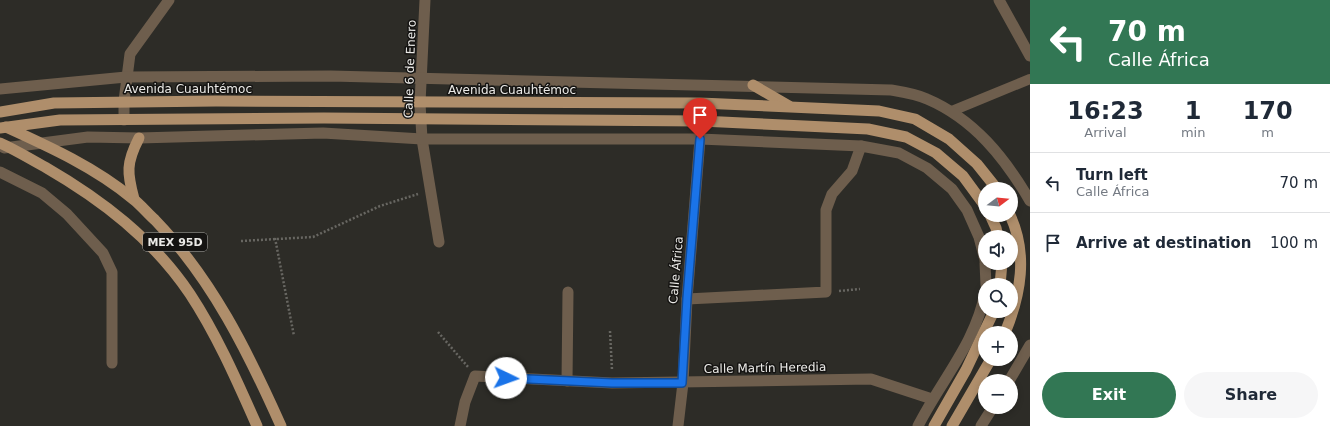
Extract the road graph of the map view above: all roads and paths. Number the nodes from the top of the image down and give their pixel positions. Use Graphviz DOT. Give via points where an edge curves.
graph roads {
  1 [pos="169,0"];
  2 [pos="425,0"];
  3 [pos="999,0"];
  4 [pos="1030,56"];
  5 [pos="126,77"];
  6 [pos="422,79"];
  7 [pos="1030,79"];
  8 [pos="752,85"];
  9 [pos="0,89"];
  10 [pos="124,102"];
  11 [pos="420,103"];
  12 [pos="791,107"];
  13 [pos="952,111"];
  14 [pos="0,112"];
  15 [pos="421,119"];
  16 [pos="124,120"];
  17 [pos="2,127"];
  18 [pos="139,138"];
  19 [pos="422,139"];
  20 [pos="700,139"];
  21 [pos="41,143"];
  22 [pos="3,146"];
  23 [pos="861,146"];
  24 [pos="0,172"];
  25 [pos="991,182"];
  26 [pos="429,190"];
  27 [pos="978,196"];
  28 [pos="134,199"];
  29 [pos="1030,201"];
  30 [pos="1012,222"];
  31 [pos="978,235"];
  32 [pos="275,238"];
  33 [pos="241,241"];
  34 [pos="439,242"];
  35 [pos="860,289"];
  36 [pos="568,292"];
  37 [pos="826,292"];
  38 [pos="687,298"];
  39 [pos="979,318"];
  40 [pos="991,318"];
  41 [pos="1008,326"];
  42 [pos="610,331"];
  43 [pos="438,332"];
  44 [pos="294,336"];
  45 [pos="1030,345"];
  46 [pos="112,363"];
  47 [pos="987,366"];
  48 [pos="1013,374"];
  49 [pos="475,376"];
  50 [pos="567,381"];
  51 [pos="612,383"];
  52 [pos="682,383"];
  53 [pos="932,399"];
  54 [pos="988,414"];
  55 [pos="257,426"];
  56 [pos="282,426"];
  57 [pos="460,426"];
  58 [pos="678,426"];
  59 [pos="918,426"];
  60 [pos="934,426"];
  61 [pos="952,426"];
  62 [pos="981,426"];
  1 -- 5 [label="street" via="130,54"];
  2 -- 6 [label="street, Calle 6 de Enero"];
  3 -- 4 [label="street"];
  5 -- 6 [label="street" via="331,76"];
  5 -- 9 [label="street"];
  5 -- 10 [label="street"];
  6 -- 8 [label="street"];
  6 -- 11 [label="street, Calle 6 de Enero"];
  7 -- 13 [label="street"];
  8 -- 12 [label="main road"];
  8 -- 13 [label="street" via="891,90 926,98"];
  10 -- 11 [label="main road, Avenida Cuauhtémoc"];
  10 -- 14 [label="main road, Avenida Cuauhtémoc" via="54,103"];
  10 -- 16 [label="street"];
  11 -- 12 [label="main road, Avenida Cuauhtémoc" via="700,103"];
  11 -- 15 [label="street, Calle 6 de Enero"];
  12 -- 25 [label="main road, Avenida Cuauhtémoc" via="879,110 915,119 949,139 977,164"];
  13 -- 29 [label="street" via="984,138 1012,170"];
  15 -- 16 [label="main road"];
  15 -- 19 [label="street, Calle 6 de Enero"];
  15 -- 27 [label="main road" via="701,120 868,129 906,137 936,153 963,176"];
  16 -- 17 [label="main road" via="60,120"];
  17 -- 21 [label="main road, MEX 95D"];
  18 -- 19 [label="street" via="323,133"];
  18 -- 21 [label="street" via="88,138"];
  18 -- 28 [label="main road" via="132,153 128,175"];
  19 -- 20 [label="street"];
  19 -- 26 [label="street, Calle 6 de Enero"];
  20 -- 23 [label="street"];
  20 -- 38 [label="street, Calle África"];
  21 -- 22 [label="street"];
  21 -- 28 [label="main road, MEX 95D" via="92,170"];
  22 -- 55 [label="main road, MEX 95D" via="80,188 121,218 158,254 189,293 214,334"];
  23 -- 31 [label="street" via="899,154 927,168 952,189 967,210"];
  23 -- 37 [label="street" via="852,172 832,194 826,210"];
  24 -- 46 [label="street" via="42,192 67,214 103,253 112,272"];
  26 -- 32 [label="path" via="380,206 313,237"];
  26 -- 34 [label="street, Calle 6 de Enero"];
  28 -- 56 [label="main road, MEX 95D" via="173,240 206,282 256,370"];
  30 -- 41 [label="main road" via="1022,259 1019,290"];
  32 -- 33 [label="path"];
  32 -- 44 [label="path"];
  35 -- 37 [label="path"];
  36 -- 50 [label="street"];
  37 -- 38 [label="street"];
  38 -- 52 [label="street, Calle África"];
  39 -- 53 [label="street" via="972,335"];
  40 -- 60 [label="main road" via="966,370"];
  42 -- 51 [label="path"];
  43 -- 49 [label="path"];
  45 -- 48 [label="street"];
  47 -- 61 [label="main road"];
  49 -- 50 [label="street, Calle Martín Heredia"];
  49 -- 57 [label="street" via="465,402"];
  50 -- 51 [label="street, Calle Martín Heredia"];
  51 -- 52 [label="street, Calle Martín Heredia"];
  52 -- 53 [label="street, Calle Martín Heredia" via="871,379"];
  52 -- 58 [label="street, Calle África"];
  53 -- 59 [label="street"];
  54 -- 62 [label="street"];
}
